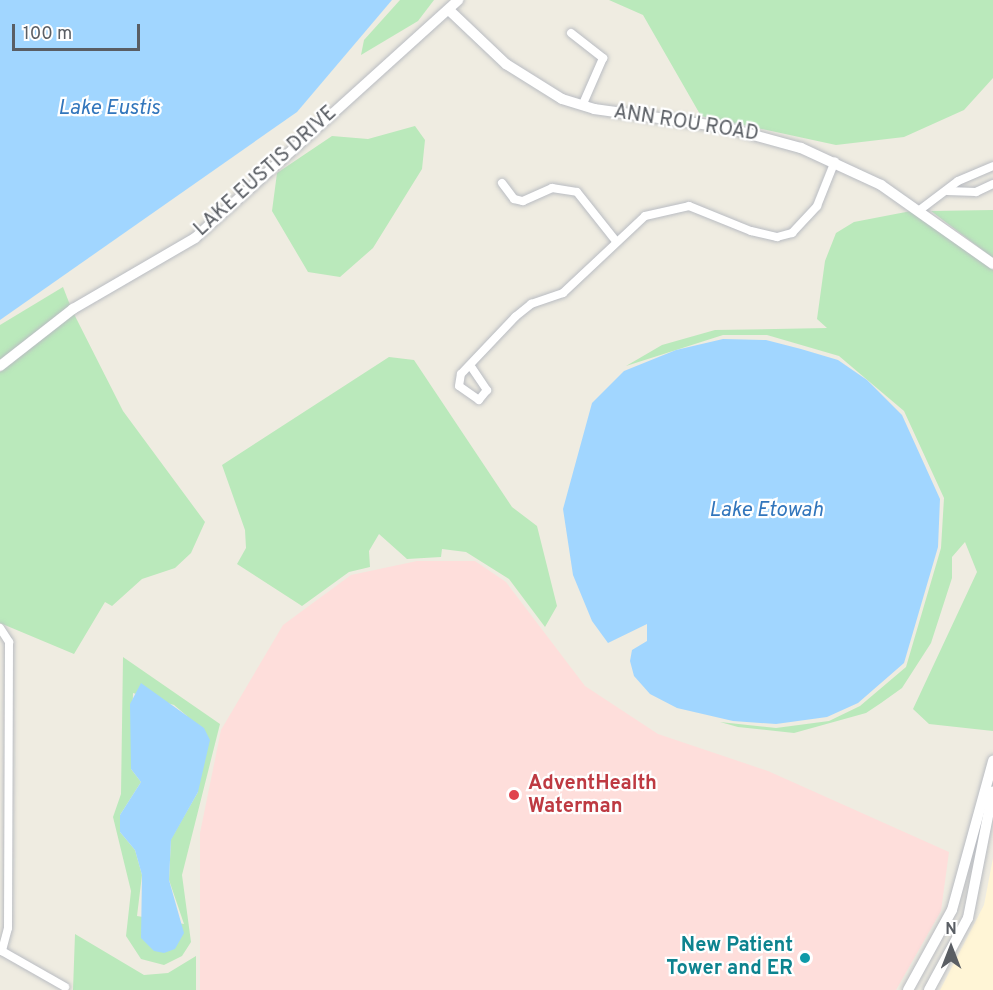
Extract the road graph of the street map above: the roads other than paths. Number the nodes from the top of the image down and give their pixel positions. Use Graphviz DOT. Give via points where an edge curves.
graph roads {
  1 [pos="458,0"];
  2 [pos="448,10"];
  3 [pos="571,33"];
  4 [pos="582,106"];
  5 [pos="835,161"];
  6 [pos="990,168"];
  7 [pos="993,178"];
  8 [pos="502,183"];
  9 [pos="993,184"];
  10 [pos="947,191"];
  11 [pos="921,209"];
  12 [pos="615,240"];
  13 [pos="993,264"];
  14 [pos="0,366"];
  15 [pos="472,368"];
  16 [pos="0,628"];
  17 [pos="4,736"];
  18 [pos="993,761"];
  19 [pos="993,791"];
  20 [pos="1,951"];
  21 [pos="65,987"];
  22 [pos="908,990"];
  23 [pos="929,990"];
  1 -- 2 [label="street, LAKE EUSTIS DRIVE"];
  2 -- 4 [label="street, ANN ROU ROAD" via="524,79"];
  2 -- 14 [label="street, LAKE EUSTIS DRIVE" via="195,238 73,309"];
  3 -- 4 [label="street" via="603,58"];
  4 -- 5 [label="street, ANN ROU ROAD" via="733,129"];
  5 -- 11 [label="street, ANN ROU ROAD"];
  5 -- 12 [label="street" via="817,206 792,233 777,237 751,231 677,206 645,216"];
  6 -- 7 [label="street"];
  6 -- 10 [label="street"];
  8 -- 12 [label="street" via="514,199 523,201 552,188 577,192"];
  9 -- 10 [label="street" via="976,192"];
  10 -- 11 [label="street"];
  11 -- 13 [label="street, ANN ROU ROAD"];
  12 -- 15 [label="street" via="563,293 531,304 515,317"];
  16 -- 17 [label="street" via="7,638"];
  17 -- 20 [label="street" via="8,928"];
  18 -- 22 [label="street" via="952,910"];
  19 -- 23 [label="street" via="968,918"];
  20 -- 21 [label="street"];
}
